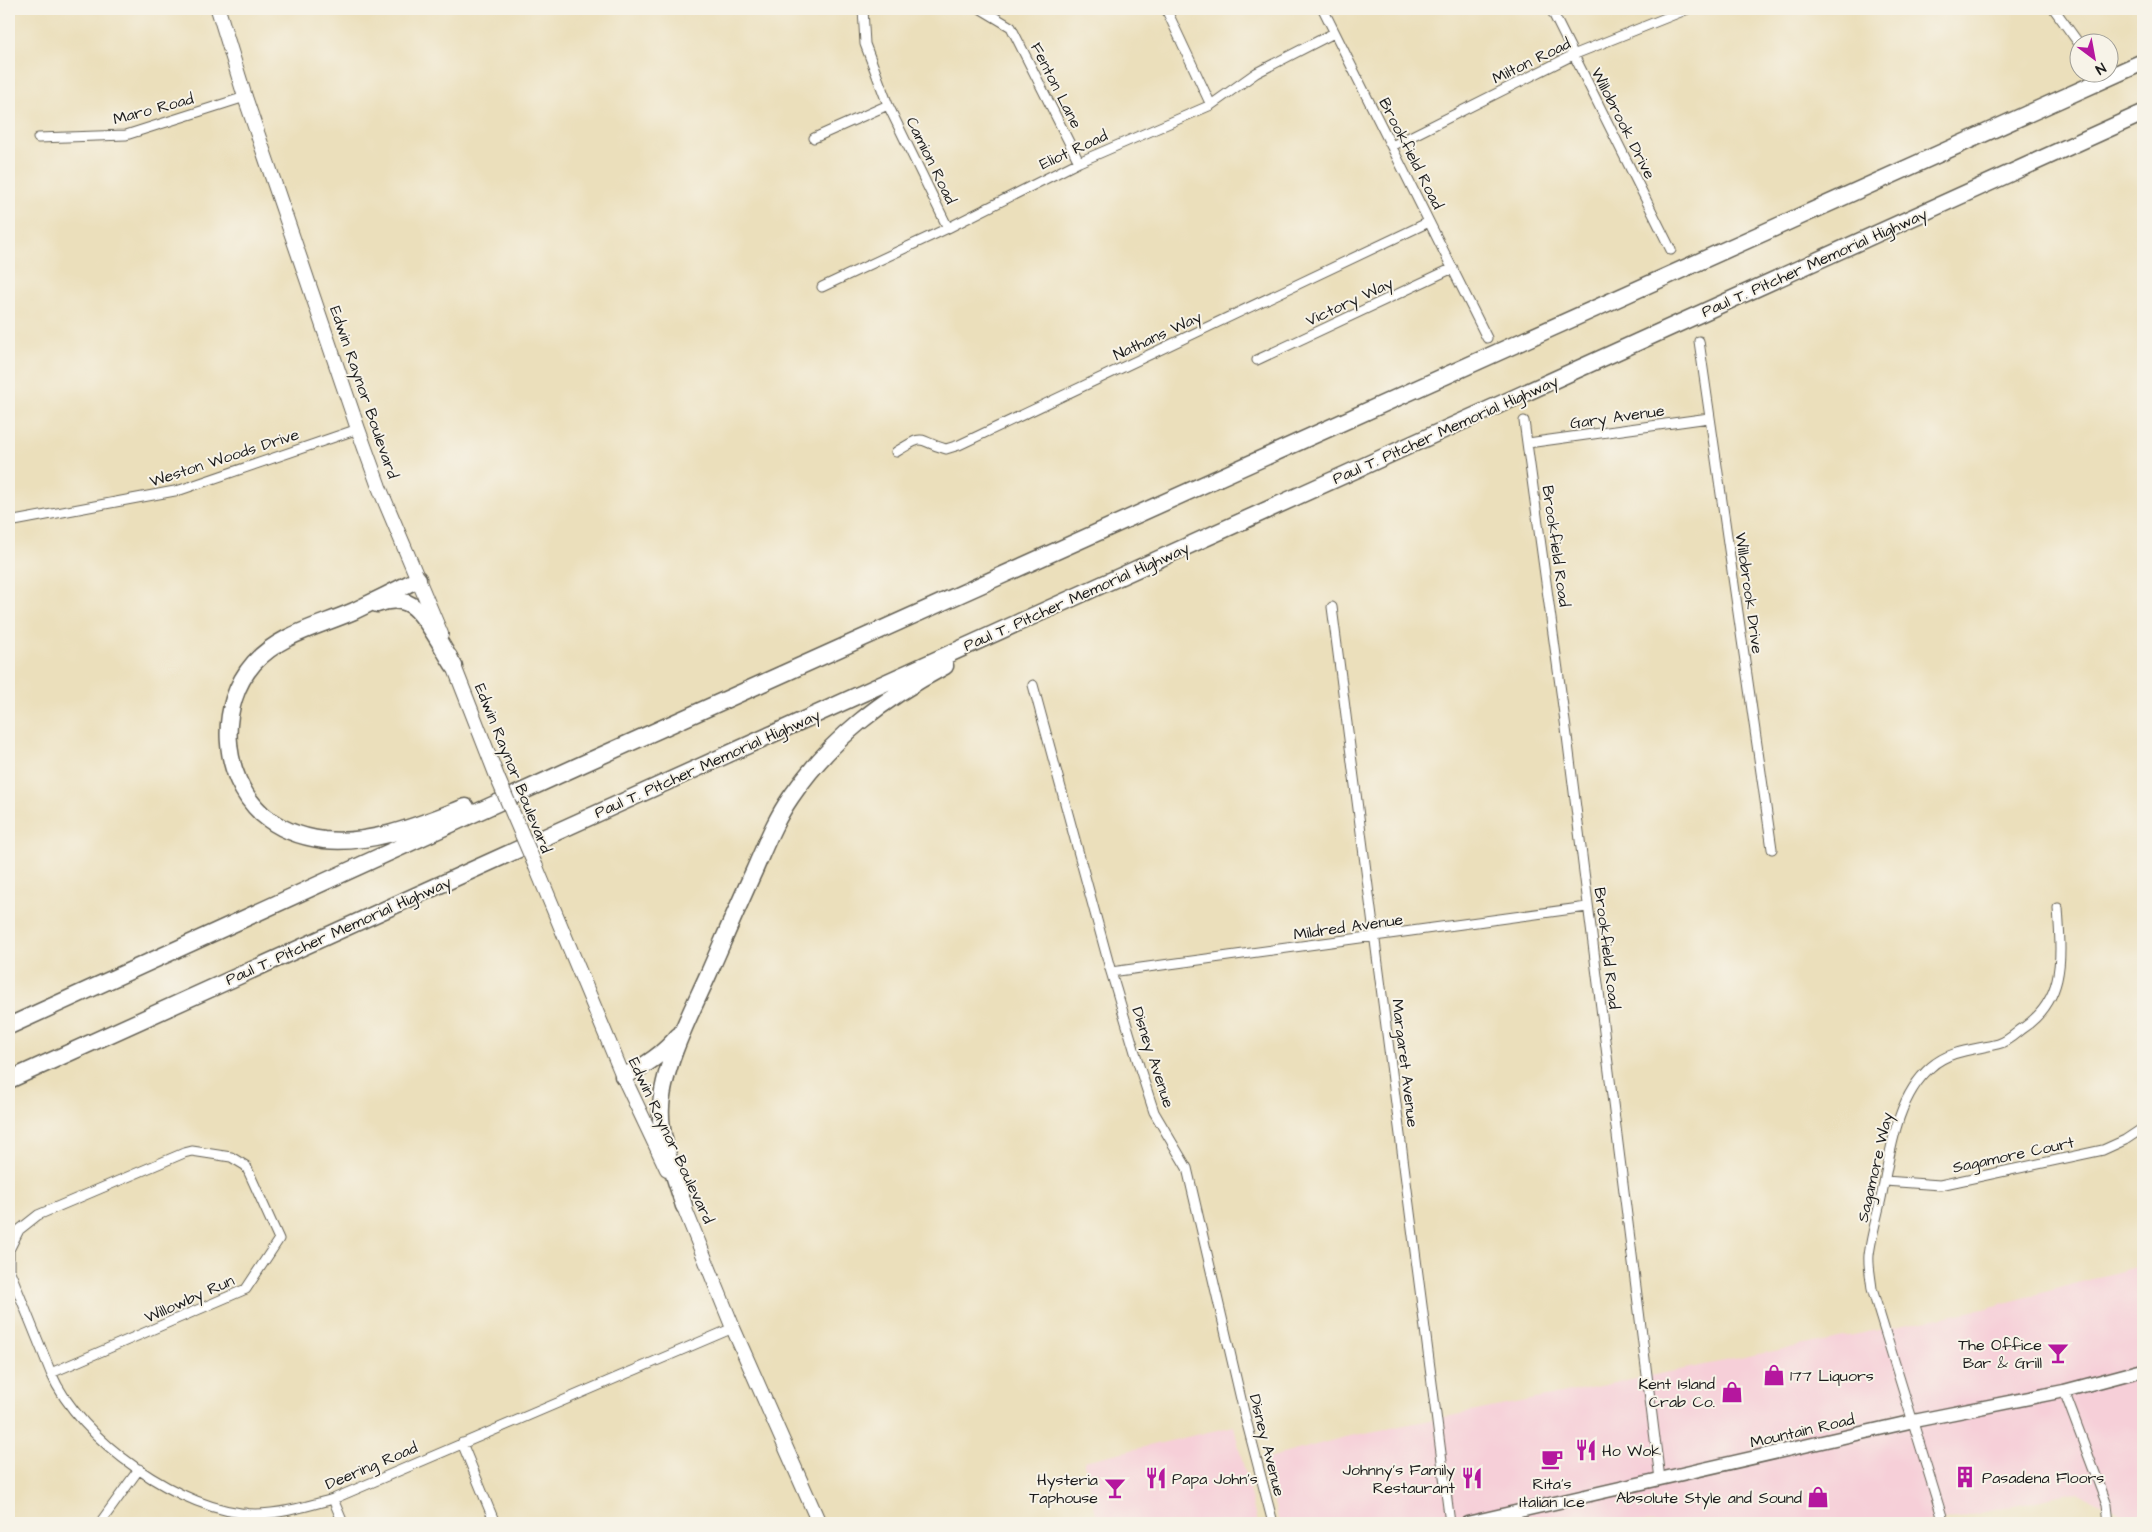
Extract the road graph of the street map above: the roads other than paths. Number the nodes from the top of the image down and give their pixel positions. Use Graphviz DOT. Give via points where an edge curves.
graph roads {
  1 [pos="218,9"];
  2 [pos="863,9"];
  3 [pos="981,9"];
  4 [pos="1166,9"];
  5 [pos="1322,9"];
  6 [pos="1551,9"];
  7 [pos="1688,9"];
  8 [pos="2054,9"];
  9 [pos="2071,32"];
  10 [pos="1334,34"];
  11 [pos="1573,55"];
  12 [pos="2143,62"];
  13 [pos="245,97"];
  14 [pos="888,105"];
  15 [pos="1211,105"];
  16 [pos="2143,113"];
  17 [pos="38,138"];
  18 [pos="814,138"];
  19 [pos="1392,146"];
  20 [pos="1079,162"];
  21 [pos="1429,222"];
  22 [pos="948,228"];
  23 [pos="1671,250"];
  24 [pos="1452,268"];
  25 [pos="822,287"];
  26 [pos="1487,338"];
  27 [pos="1699,341"];
  28 [pos="1257,360"];
  29 [pos="1709,418"];
  30 [pos="1524,421"];
  31 [pos="358,429"];
  32 [pos="1528,443"];
  33 [pos="896,452"];
  34 [pos="1285,502"];
  35 [pos="9,522"];
  36 [pos="418,579"];
  37 [pos="1332,607"];
  38 [pos="354,611"];
  39 [pos="454,666"];
  40 [pos="1033,684"];
  41 [pos="576,768"];
  42 [pos="1772,850"];
  43 [pos="1587,908"];
  44 [pos="2058,908"];
  45 [pos="1374,938"];
  46 [pos="1112,972"];
  47 [pos="9,1026"];
  48 [pos="685,1028"];
  49 [pos="623,1076"];
  50 [pos="9,1080"];
  51 [pos="2143,1128"];
  52 [pos="1885,1182"];
  53 [pos="684,1206"];
  54 [pos="9,1250"];
  55 [pos="733,1328"];
  56 [pos="2143,1370"];
  57 [pos="51,1373"];
  58 [pos="2064,1391"];
  59 [pos="1914,1421"];
  60 [pos="462,1443"];
  61 [pos="139,1469"];
  62 [pos="1660,1479"];
  63 [pos="333,1499"];
  64 [pos="245,1513"];
  65 [pos="100,1523"];
  66 [pos="244,1523"];
  67 [pos="343,1523"];
  68 [pos="495,1523"];
  69 [pos="819,1523"];
  70 [pos="1273,1523"];
  71 [pos="1450,1523"];
  72 [pos="1467,1523"];
  73 [pos="1944,1523"];
  74 [pos="2109,1523"];
  1 -- 13 [label="main road, Edwin Raynor Boulevard"];
  2 -- 14 [label="street" via="865,44"];
  3 -- 20 [label="street, Fenton Lane" via="1011,26"];
  4 -- 15 [label="street"];
  5 -- 10 [label="street, Brookfield Road"];
  6 -- 11 [label="street, Willobrook Drive"];
  7 -- 11 [label="street, Milton Road"];
  8 -- 9 [label="street"];
  10 -- 15 [label="street, Eliot Road" via="1256,73"];
  10 -- 19 [label="street, Brookfield Road"];
  11 -- 19 [label="street, Milton Road"];
  11 -- 23 [label="street, Willobrook Drive"];
  12 -- 41 [label="highway"];
  13 -- 17 [label="street, Maro Road" via="126,135"];
  13 -- 31 [label="main road, Edwin Raynor Boulevard"];
  14 -- 18 [label="street"];
  14 -- 22 [label="street, Camion Road"];
  15 -- 20 [label="street, Eliot Road"];
  16 -- 34 [label="highway, Paul T. Pitcher Memorial Highway"];
  19 -- 21 [label="street, Brookfield Road"];
  20 -- 22 [label="street, Eliot Road"];
  21 -- 24 [label="street, Brookfield Road"];
  21 -- 33 [label="street, Nathans Way" via="959,445 946,449 924,439"];
  22 -- 25 [label="street, Eliot Road"];
  24 -- 26 [label="street, Brookfield Road"];
  24 -- 28 [label="street, Victory Way"];
  27 -- 29 [label="street, Willobrook Drive"];
  29 -- 32 [label="street, Gary Avenue"];
  29 -- 42 [label="street, Willobrook Drive"];
  30 -- 32 [label="street, Brookfield Road"];
  31 -- 35 [label="street, Weston Woods Drive" via="180,490"];
  31 -- 36 [label="main road, Edwin Raynor Boulevard"];
  32 -- 43 [label="street, Brookfield Road"];
  34 -- 48 [label="highway" via="954,662 916,682 857,723 813,768 790,798 770,834"];
  34 -- 50 [label="highway, Paul T. Pitcher Memorial Highway"];
  36 -- 38 [label="highway"];
  36 -- 39 [label="main road, Edwin Raynor Boulevard"];
  37 -- 45 [label="street, Margaret Avenue"];
  38 -- 39 [label="highway" via="388,601 403,601 413,606"];
  38 -- 41 [label="highway" via="284,639 253,664 242,681 230,718 230,756 240,784 262,814 303,837 350,841 366,839 404,829"];
  39 -- 49 [label="main road, Edwin Raynor Boulevard, bridge"];
  40 -- 46 [label="street, Disney Avenue"];
  41 -- 47 [label="highway"];
  43 -- 45 [label="street, Mildred Avenue"];
  43 -- 62 [label="street, Brookfield Road"];
  44 -- 52 [label="street, Sagamore Way" via="2059,977 2042,1010 2030,1024 2000,1044 1956,1052 1932,1066 1919,1079 1898,1124"];
  45 -- 46 [label="street, Mildred Avenue"];
  45 -- 71 [label="street, Margaret Avenue"];
  46 -- 70 [label="street, Disney Avenue" via="1154,1112 1188,1168"];
  48 -- 49 [label="highway" via="659,1055"];
  48 -- 53 [label="highway" via="662,1090 661,1109 664,1135"];
  49 -- 53 [label="main road, Edwin Raynor Boulevard"];
  51 -- 52 [label="street, Sagamore Court" via="2103,1150 1940,1185"];
  52 -- 59 [label="street, Sagamore Way" via="1869,1256 1872,1289"];
  53 -- 55 [label="main road, Edwin Raynor Boulevard"];
  54 -- 57 [label="street, Willowby Run" via="9,1269"];
  54 -- 57 [label="street, Willowby Run" via="19,1230 38,1215 192,1151 230,1158 246,1166 279,1239 246,1289"];
  55 -- 60 [label="street, Deering Road"];
  55 -- 69 [label="main road, Edwin Raynor Boulevard"];
  56 -- 58 [label="main road, Mountain Road"];
  57 -- 61 [label="street, Deering Road" via="66,1399 101,1439"];
  58 -- 59 [label="main road, Mountain Road"];
  58 -- 74 [label="street" via="2107,1505"];
  59 -- 62 [label="main road, Mountain Road"];
  59 -- 73 [label="street, Sagamore Way"];
  60 -- 63 [label="street, Deering Road"];
  60 -- 68 [label="street"];
  61 -- 64 [label="street, Deering Road" via="188,1499"];
  61 -- 65 [label="street"];
  62 -- 72 [label="main road, Mountain Road"];
  63 -- 64 [label="street, Deering Road" via="292,1511"];
  63 -- 67 [label="street"];
  64 -- 66 [label="street"];
}
